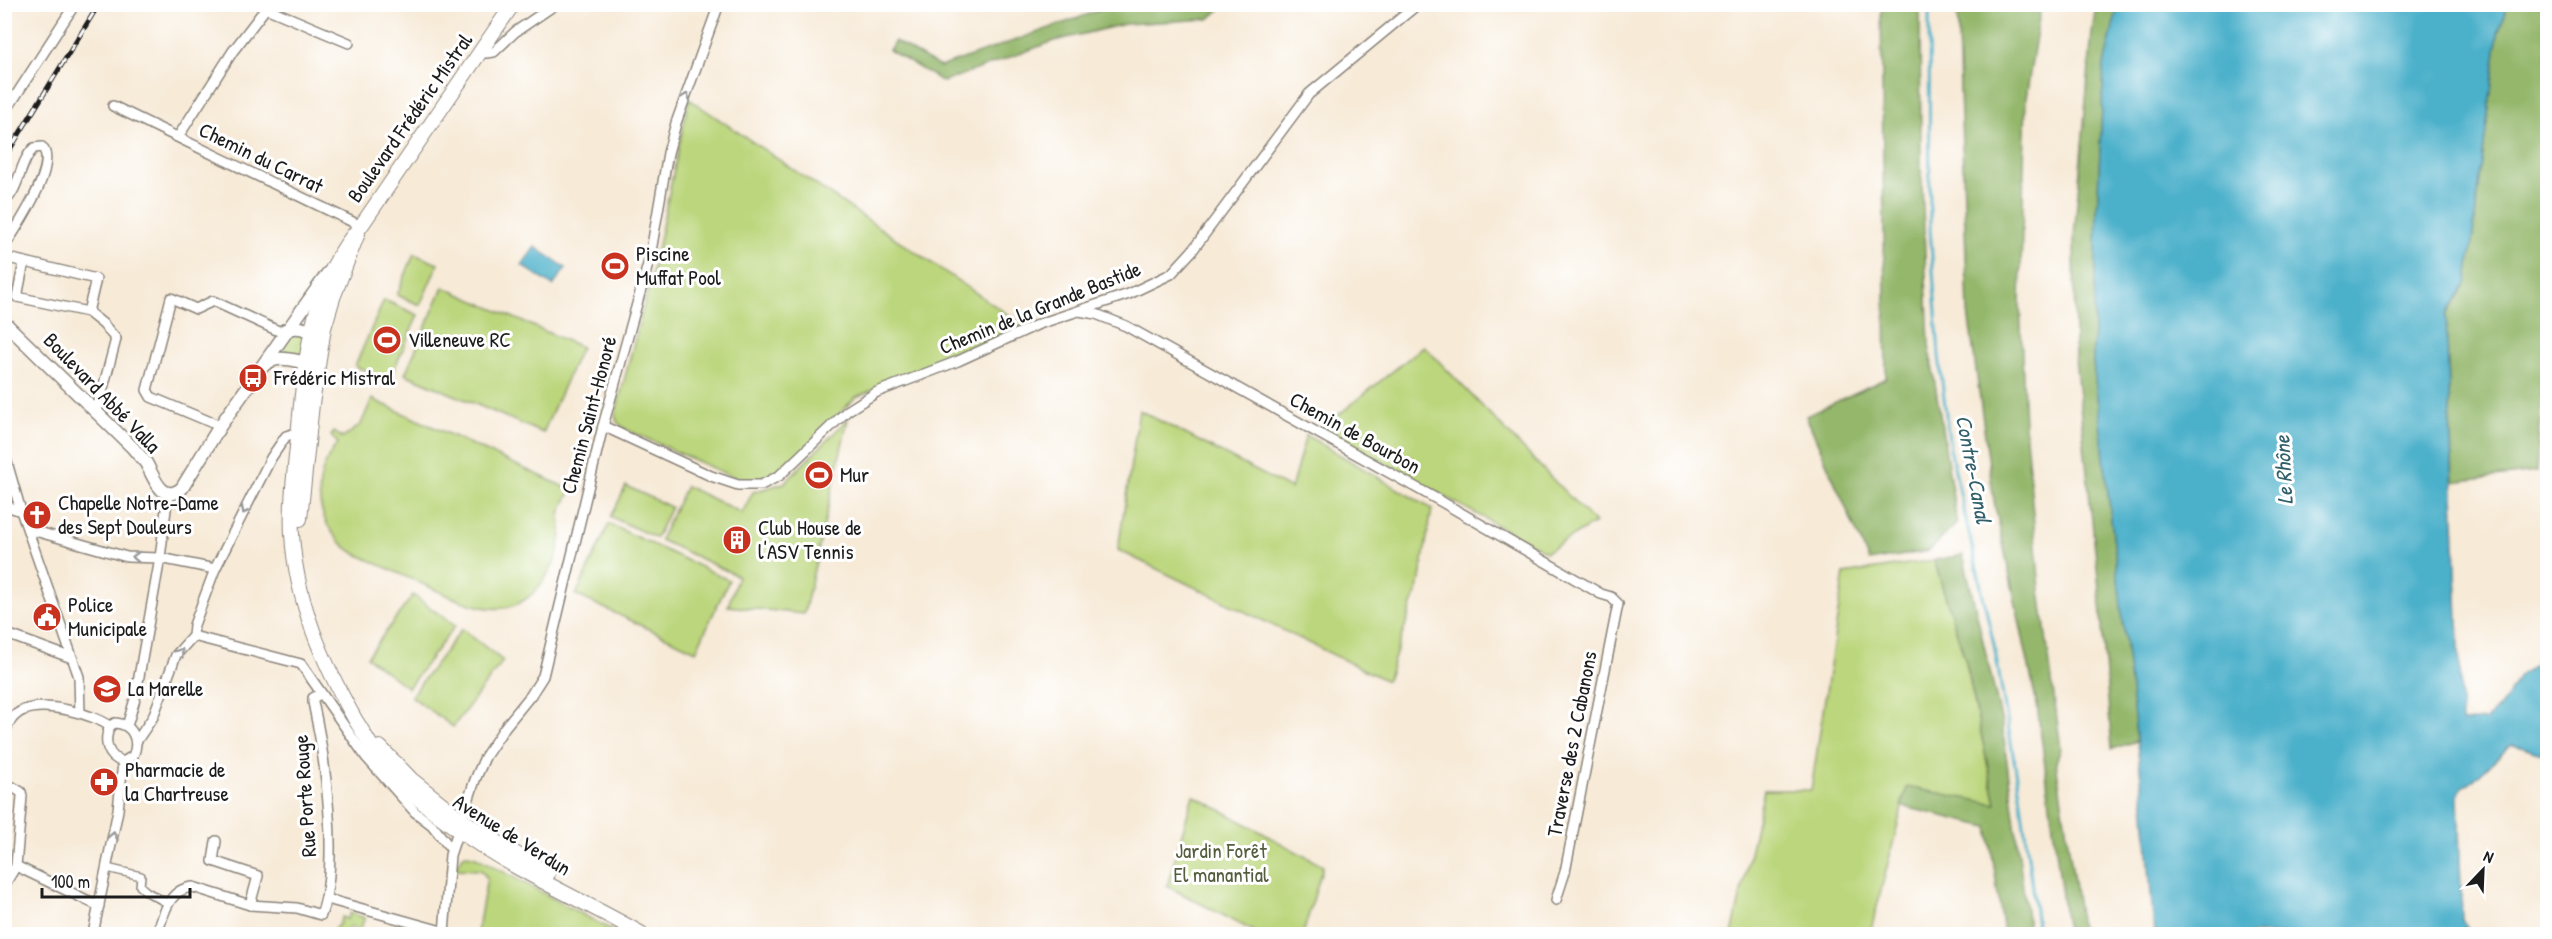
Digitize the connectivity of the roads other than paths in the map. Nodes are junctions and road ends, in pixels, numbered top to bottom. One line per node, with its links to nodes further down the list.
1 (75, 4): 10 (street)
2 (513, 4): 8 (main road, Boulevard Frédéric Mistral)
3 (556, 4): 8 (street)
4 (719, 4): 27 (street, Chemin Saint-Honoré, one-way to 4)
5 (1418, 4): 18 (street, Chemin de la Grande Bastide)
6 (267, 6): 7 (street); 11 (street, Chemin du Carrat)
7 (349, 43)
8 (482, 51): 13 (main road, Boulevard Frédéric Mistral)
9 (113, 106): 11 (street, Chemin du Carrat)
10 (4, 114)
11 (178, 137): 13 (street, Chemin du Carrat)
12 (4, 202): 14 (street)
13 (361, 226): 17 (main road, Boulevard Frédéric Mistral); 23 (main road, Boulevard Frédéric Mistral)
14 (4, 247)
15 (4, 257): 16 (street)
16 (24, 262): 19 (street); 19 (street)
17 (332, 267): 21 (street, Boulevard Frédéric Mistral); 22 (main road, Boulevard Frédéric Mistral)
18 (1078, 311): 27 (street, Chemin de la Grande Bastide); 37 (street, Chemin de Bourbon)
19 (88, 312): 25 (street)
20 (4, 322): 25 (street, Boulevard Abbé Valla)
21 (284, 332): 22 (street); 24 (street, Boulevard Frédéric Mistral); 26 (street)
22 (312, 334): 23 (main road, Boulevard Frédéric Mistral)
23 (314, 358): 24 (street); 28 (main road, Avenue de Verdun); 36 (main road, Avenue de Verdun)
24 (260, 368): 26 (street, Boulevard Frédéric Mistral)
25 (97, 411): 30 (street, Boulevard Abbé Valla)
26 (220, 426): 30 (street, Boulevard Frédéric Mistral)
27 (603, 426): 49 (street, Chemin Saint-Honoré)
28 (299, 432): 35 (street, one-way to 35); 36 (main road, Avenue de Verdun)
29 (4, 452): 32 (street)
30 (168, 493): 34 (street)
31 (4, 505): 32 (street)
32 (21, 511): 33 (street)
33 (28, 529): 34 (street, one-way to 33); 40 (street)
34 (160, 558): 35 (street); 44 (street)
35 (215, 569): 39 (street)
36 (301, 585): 49 (main road, Avenue de Verdun)
37 (1611, 597): 56 (street, Traverse des 2 Cabanons)
38 (4, 633): 40 (street)
39 (193, 636): 41 (street); 46 (street, one-way to 39)
40 (72, 658): 42 (street)
41 (320, 694): 51 (street); 55 (street, Rue Porte Rouge)
42 (80, 713): 43 (street); 45 (street)
43 (110, 726): 44 (street); 47 (street)
44 (127, 726): 46 (street)
45 (4, 734)
46 (136, 742): 47 (street)
47 (123, 762): 53 (street, one-way to 47)
48 (4, 782): 52 (street)
49 (460, 825): 51 (street, Chemin Saint-Honoré); 63 (main road, Avenue de Verdun)
50 (216, 841): 58 (street)
51 (451, 849): 60 (street, Chemin Saint-Honoré)
52 (16, 866): 54 (street); 59 (street)
53 (107, 868): 57 (street); 59 (street)
54 (4, 886)
55 (327, 899): 58 (street); 60 (street)
56 (1556, 900)
57 (167, 903): 58 (street); 62 (street)
58 (250, 905)
59 (99, 906): 61 (street)
60 (441, 932)
61 (93, 934)
62 (157, 934)
63 (642, 934)

